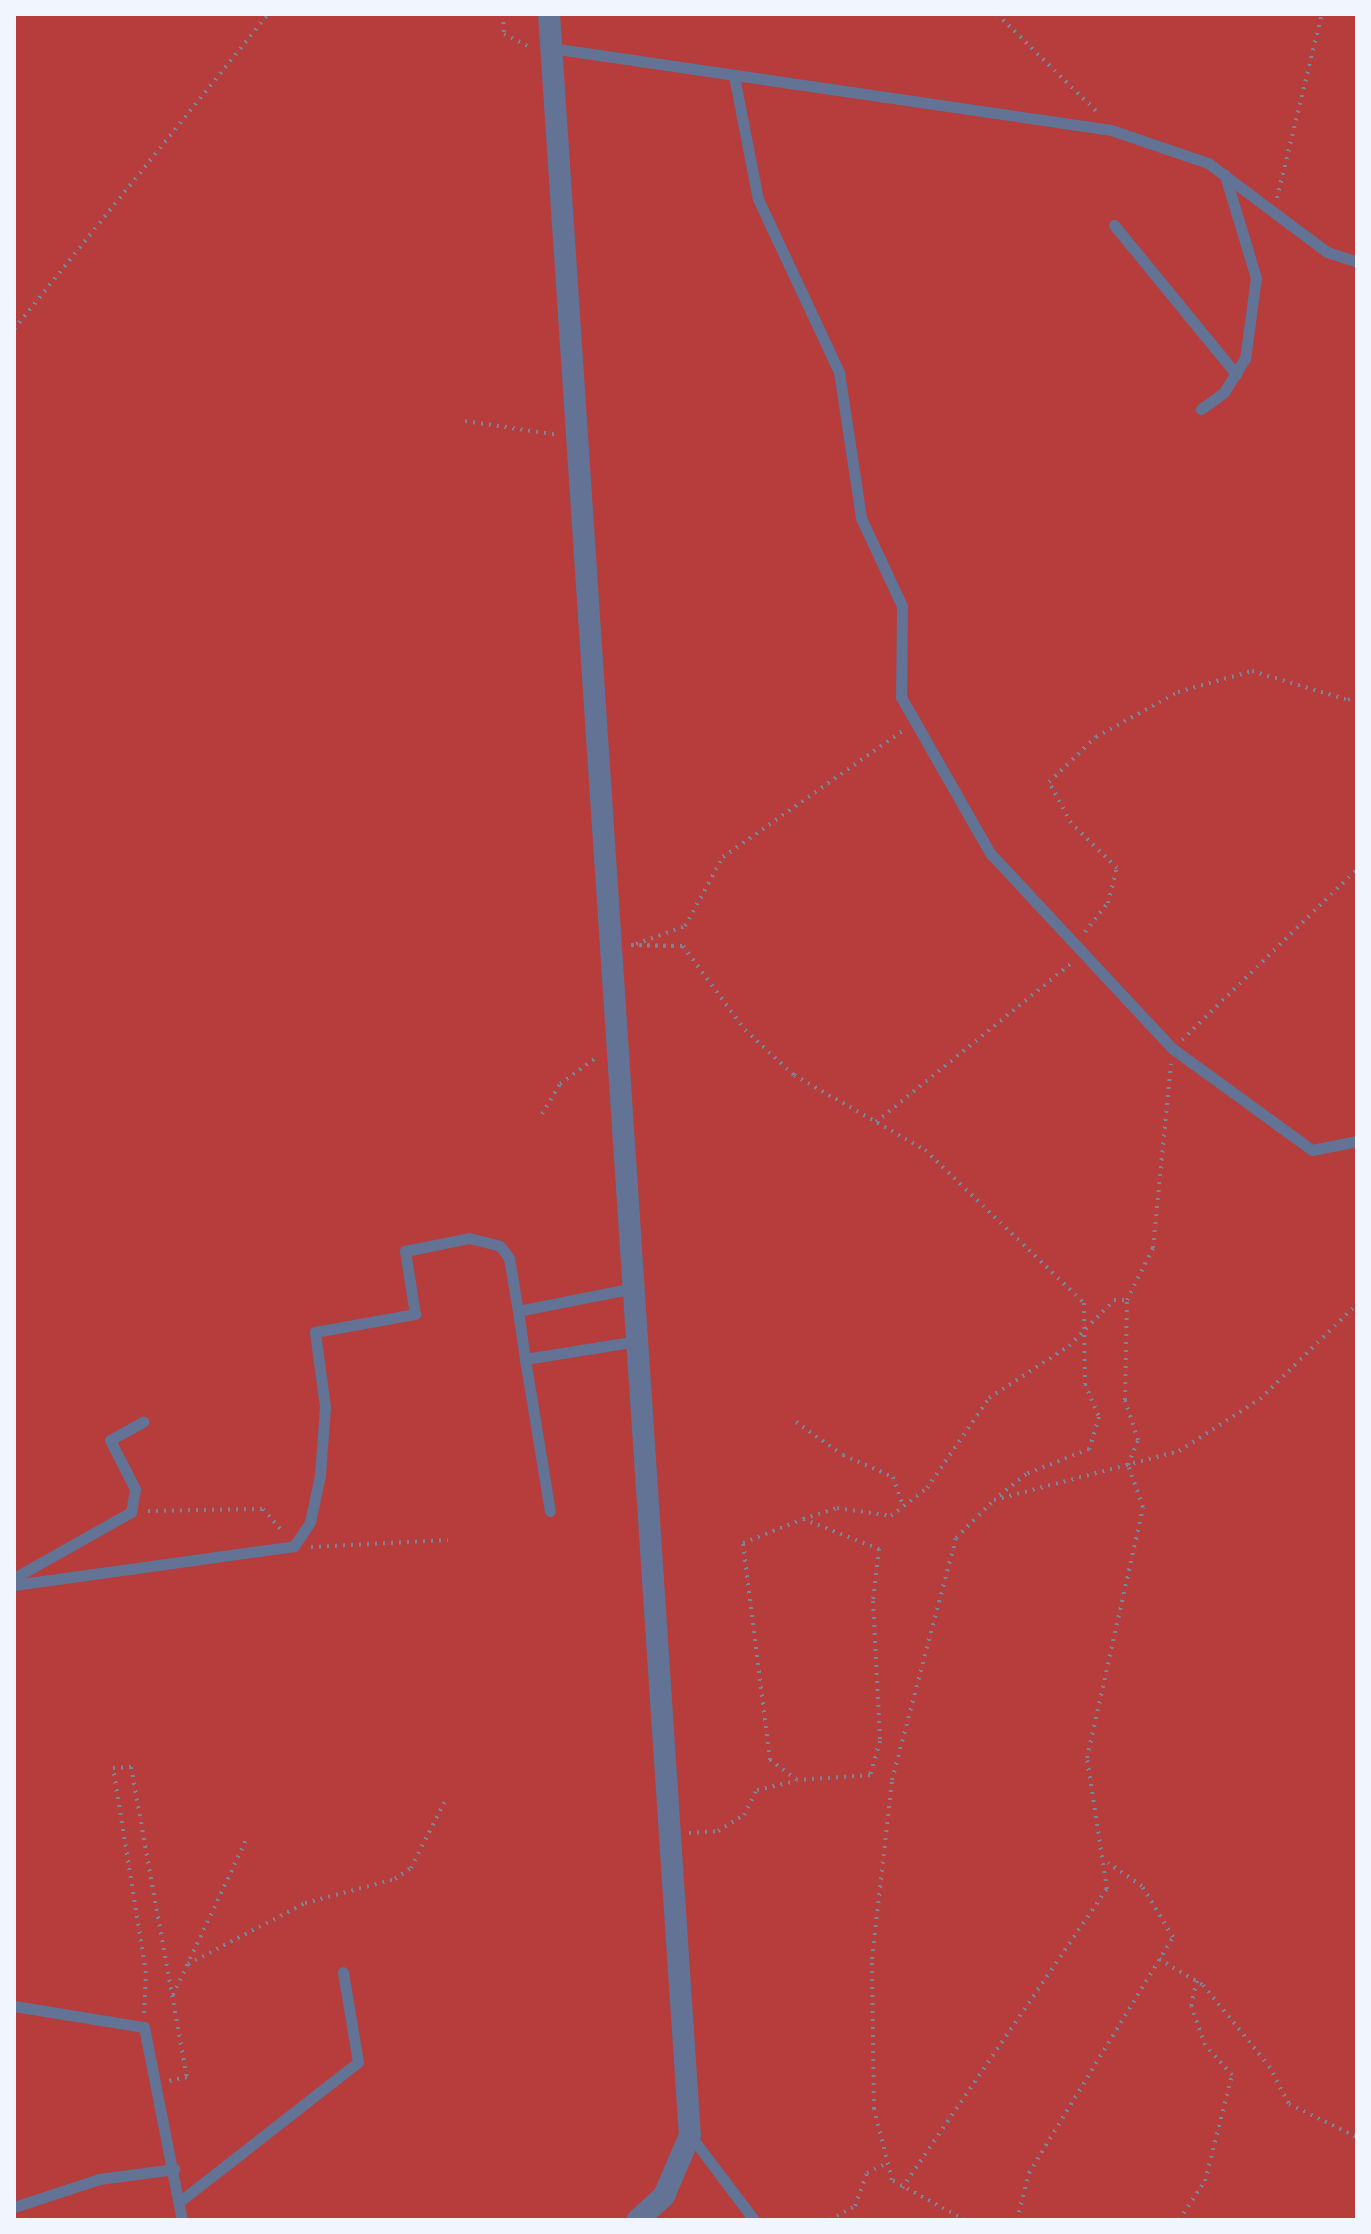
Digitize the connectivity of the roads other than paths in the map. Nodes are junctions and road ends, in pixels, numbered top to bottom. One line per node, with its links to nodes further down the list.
1 (549, 14): 2 (street)
2 (552, 52): 3 (lane); 10 (street)
3 (734, 76): 4 (lane); 9 (lane)
4 (1225, 174): 6 (lane); 7 (lane)
5 (1114, 225): 7 (lane)
6 (1357, 262)
7 (1236, 374): 8 (lane)
8 (1201, 409)
9 (1357, 1141)
10 (634, 1288): 11 (lane); 12 (street)
11 (518, 1311): 13 (lane); 17 (lane)
12 (638, 1341): 13 (lane); 20 (street)
13 (525, 1359): 15 (lane)
14 (143, 1422): 16 (lane)
15 (550, 1511)
16 (14, 1578)
17 (14, 1585)
18 (343, 1972): 22 (lane)
19 (14, 2006): 21 (lane)
20 (690, 2135): 25 (street); 26 (lane)
21 (174, 2169): 22 (lane); 23 (lane)
22 (179, 2202): 24 (lane)
23 (14, 2207)
24 (182, 2220)
25 (637, 2220)
26 (754, 2220)

